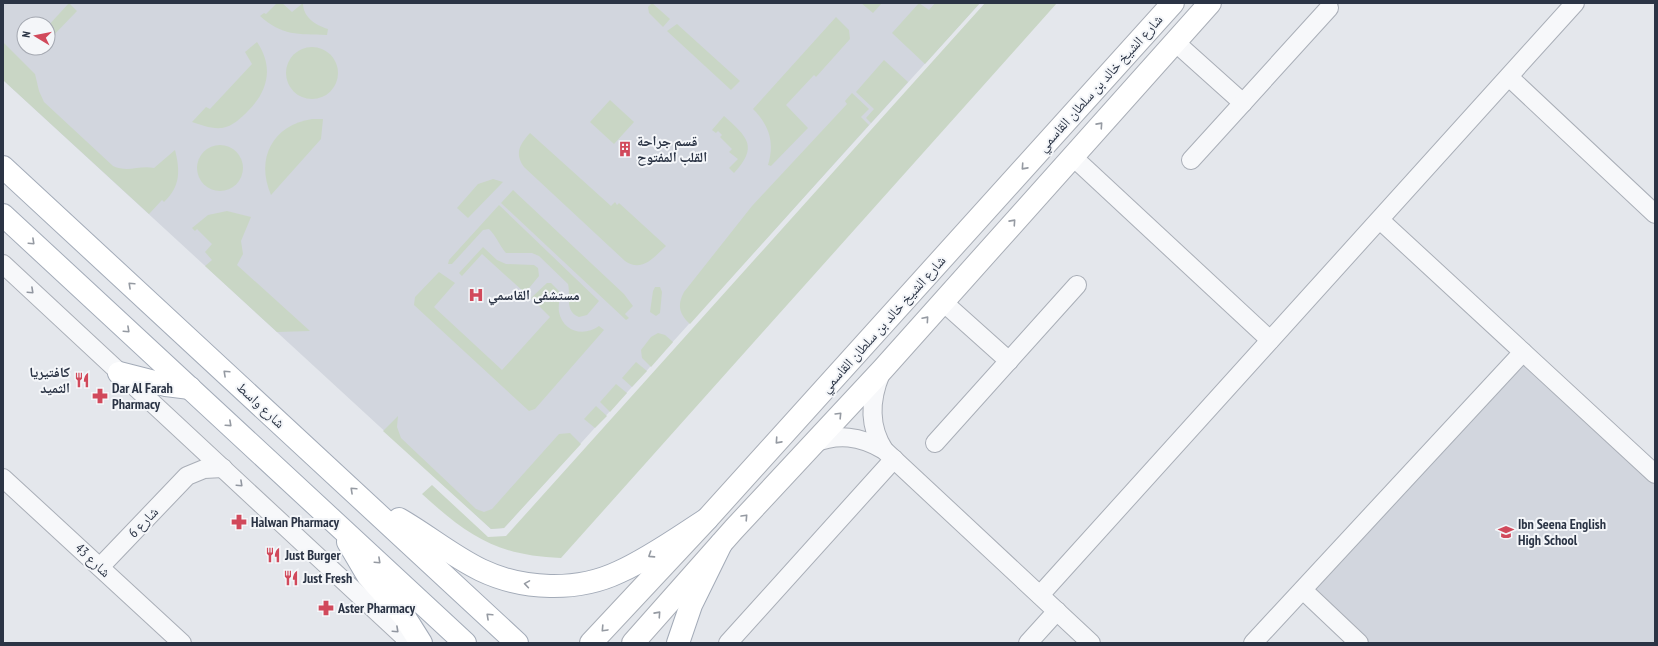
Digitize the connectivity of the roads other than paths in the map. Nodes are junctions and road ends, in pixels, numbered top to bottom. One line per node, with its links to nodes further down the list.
1 (1173, 3): 32 (main road, شارع الشيخ خالد بن سلطان القاسمي, one-way to 32)
2 (1210, 3): 5 (main road, شارع الشيخ خالد بن سلطان القاسمي)
3 (1575, 3): 6 (street)
4 (1329, 8): 7 (street)
5 (1175, 42): 7 (street); 8 (main road, شارع الشيخ خالد بن سلطان القاسمي, one-way to 5)
6 (1509, 77): 11 (street); 13 (street)
7 (1243, 103): 9 (street)
8 (1072, 156): 16 (main road, شارع الشيخ خالد بن سلطان القاسمي, one-way to 8); 17 (street)
9 (1191, 160)
10 (3, 167): 31 (main road, شارع واسط, one-way to 10)
11 (1652, 205)
12 (3, 215): 22 (main road, one-way to 22)
13 (1380, 220): 17 (street); 18 (street)
14 (3, 264): 21 (street, one-way to 21)
15 (1077, 285): 19 (street)
16 (942, 301): 19 (street); 20 (main road, شارع الشيخ خالد بن سلطان القاسمي, one-way to 16)
17 (1270, 340): 37 (street)
18 (1523, 352): 28 (street); 36 (street)
19 (1009, 361): 24 (street)
20 (882, 368): 25 (main road, شارع الشيخ خالد بن سلطان القاسمي, one-way to 20); 26 (street)
21 (119, 373): 22 (main road); 23 (street)
22 (190, 388): 33 (main road, one-way to 33)
23 (192, 439): 27 (street); 29 (street, شارع 6)
24 (934, 443)
25 (812, 444): 26 (street); 34 (main road, شارع الشيخ خالد بن سلطان القاسمي, one-way to 25)
26 (889, 455): 37 (street); 47 (street)
27 (223, 468): 29 (street, شارع 6); 40 (street, one-way to 40)
28 (1655, 474)
29 (187, 476): 35 (street, شارع 6)
30 (3, 478): 35 (street, شارع 43)
31 (375, 510): 32 (main road, one-way to 31); 43 (main road, شارع واسط, one-way to 31)
32 (707, 519): 44 (main road, شارع الشيخ خالد بن سلطان القاسمي, one-way to 44)
33 (339, 525): 41 (main road); 42 (main road, one-way to 42)
34 (721, 544): 45 (main road, شارع الشيخ خالد بن سلطان القاسمي, one-way to 34); 46 (main road)
35 (100, 567): 39 (street, شارع 43)
36 (1303, 590): 50 (street); 51 (street)
37 (1040, 595): 38 (street)
38 (1057, 611): 48 (street); 49 (street)
39 (182, 643)
40 (408, 643)
41 (421, 643)
42 (465, 643)
43 (517, 643)
44 (591, 643)
45 (632, 643)
46 (678, 643)
47 (728, 643)
48 (1028, 643)
49 (1091, 643)
50 (1253, 643)
51 (1359, 643)

